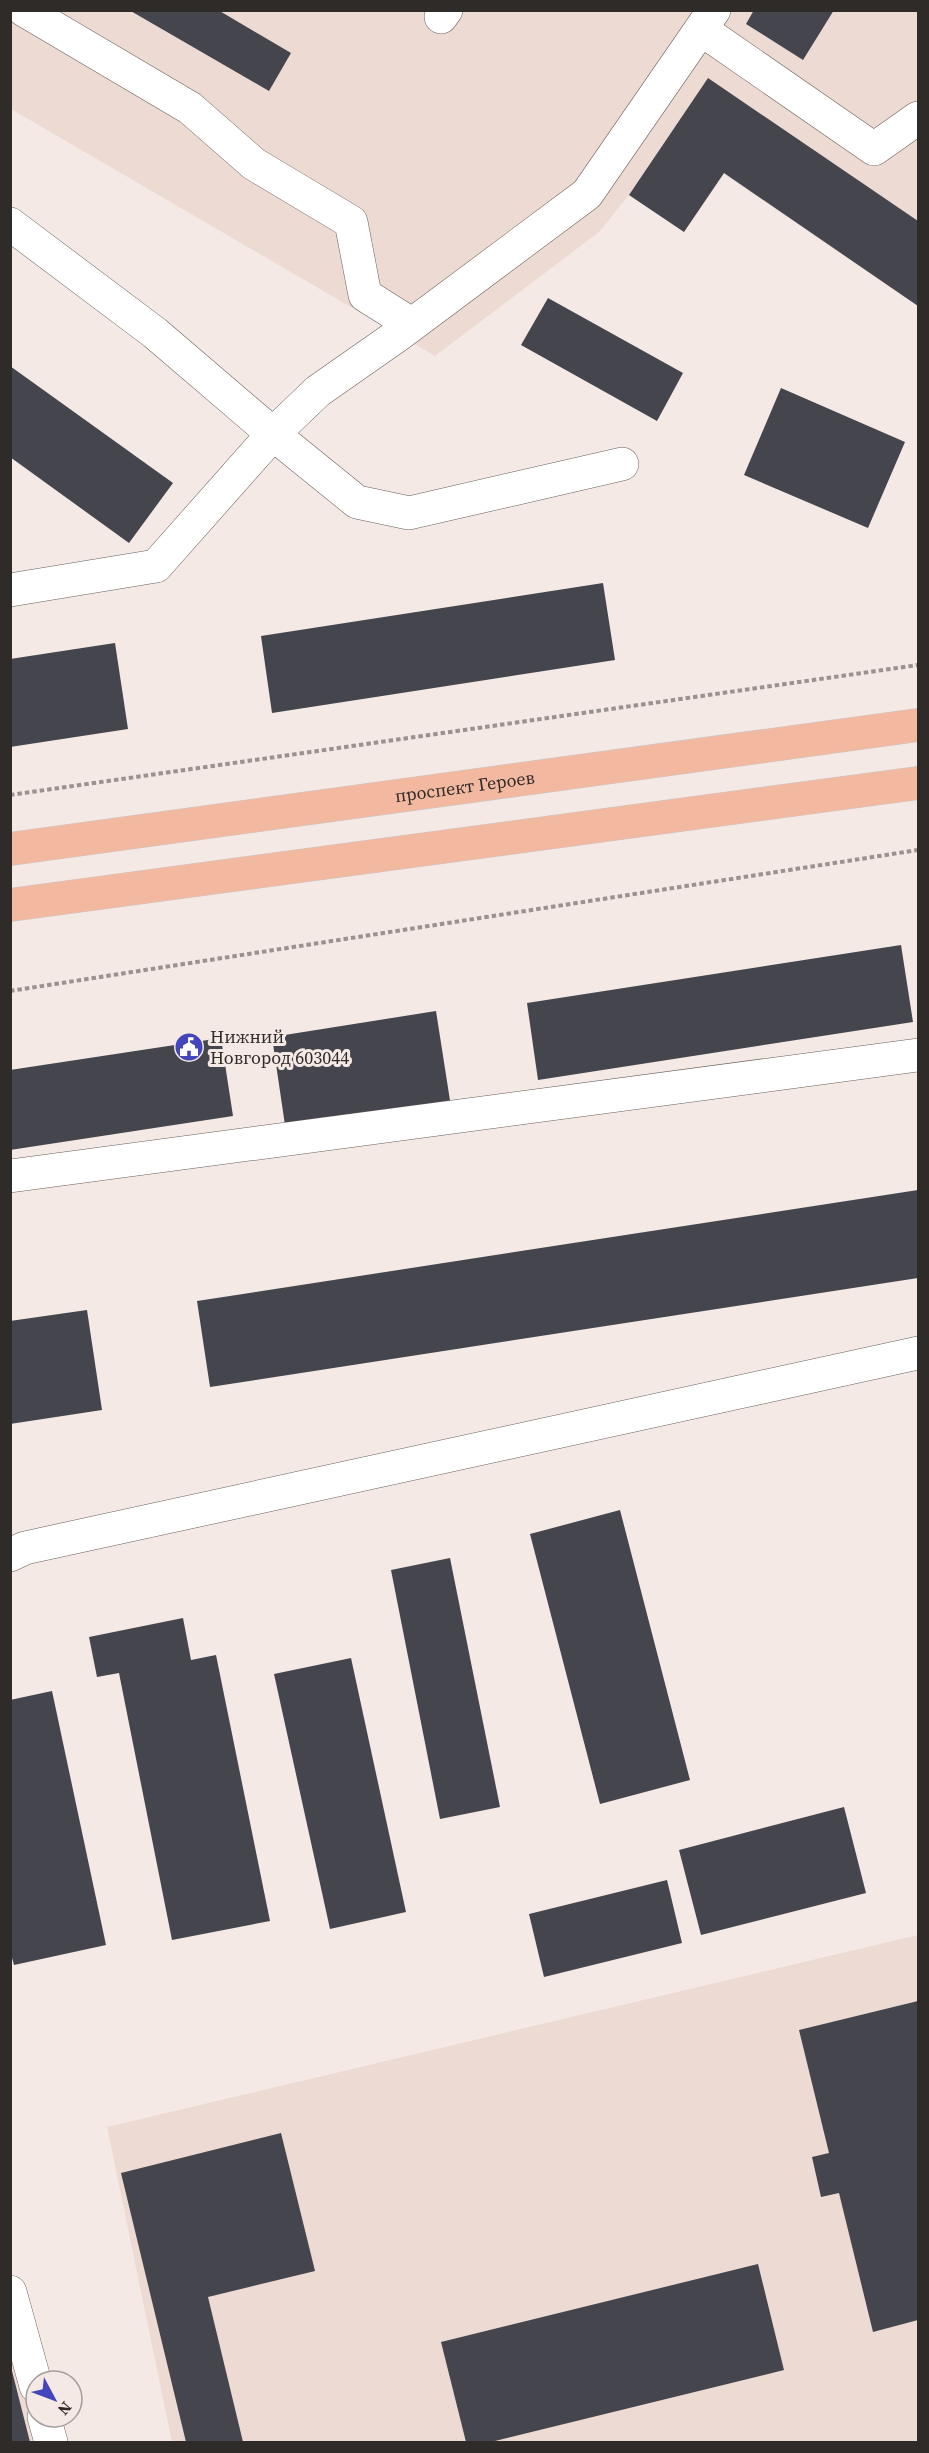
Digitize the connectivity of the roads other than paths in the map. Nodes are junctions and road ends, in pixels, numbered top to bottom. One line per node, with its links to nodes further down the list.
1 (24, 10): 5 (lane)
2 (708, 20): 3 (lane); 5 (lane)
3 (918, 118)
4 (10, 224): 6 (lane)
5 (411, 324): 6 (lane)
6 (273, 434): 7 (lane); 8 (lane)
7 (621, 465)
8 (10, 590)
9 (918, 725): 11 (main road, проспект Героев)
10 (918, 783): 12 (main road)
11 (10, 849)
12 (10, 905)
13 (918, 1055): 14 (lane)
14 (10, 1176)
15 (918, 1353): 16 (lane)
16 (10, 1555)
17 (10, 2292): 18 (lane)
18 (31, 2369)

